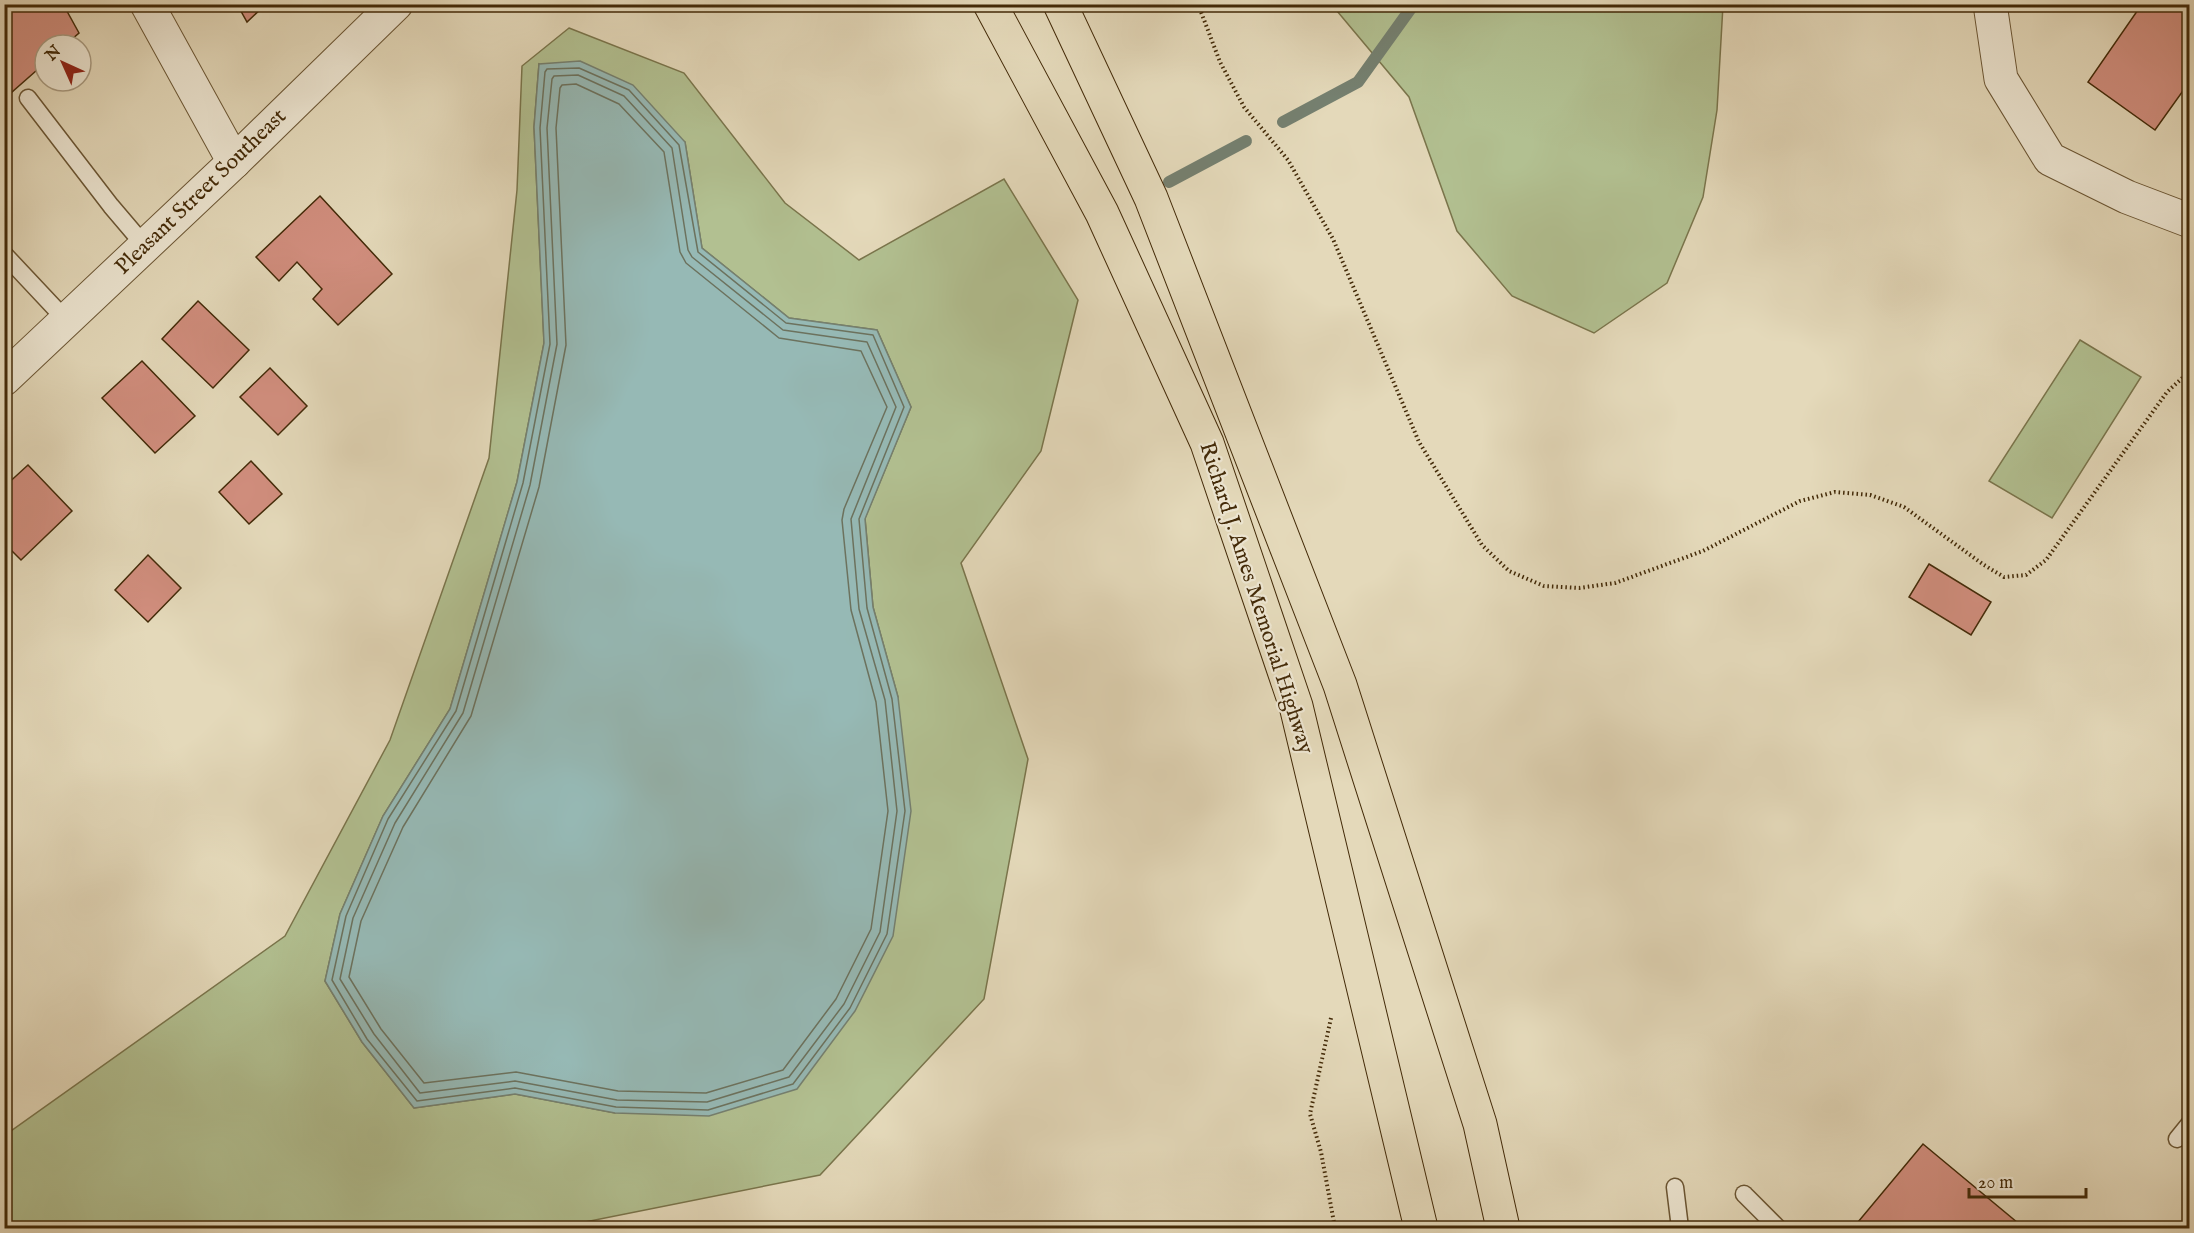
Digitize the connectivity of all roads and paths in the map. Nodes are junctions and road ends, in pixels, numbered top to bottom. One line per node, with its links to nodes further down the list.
1 (147, 4): 8 (street)
2 (396, 4): 8 (street, Pleasant Street Southeast)
3 (990, 4): 21 (main road, Richard J. Ames Memorial Highway)
4 (1060, 4): 22 (main road, Richard J. Ames Memorial Highway)
5 (1198, 4): 13 (path)
6 (1990, 4): 9 (street)
7 (28, 98): 10 (lane)
8 (234, 162): 10 (street, Pleasant Street Southeast)
9 (2190, 221)
10 (145, 246): 12 (street, Pleasant Street Southeast)
11 (4, 254): 12 (lane)
12 (66, 320): 14 (street, Pleasant Street Southeast)
13 (2190, 370)
14 (4, 379)
15 (1332, 1017): 20 (path)
16 (2190, 1123): 17 (lane)
17 (2177, 1139)
18 (1675, 1187): 23 (lane)
19 (1744, 1194): 24 (lane)
20 (1335, 1228)
21 (1421, 1228)
22 (1503, 1228)
23 (1680, 1228)
24 (1778, 1228)

